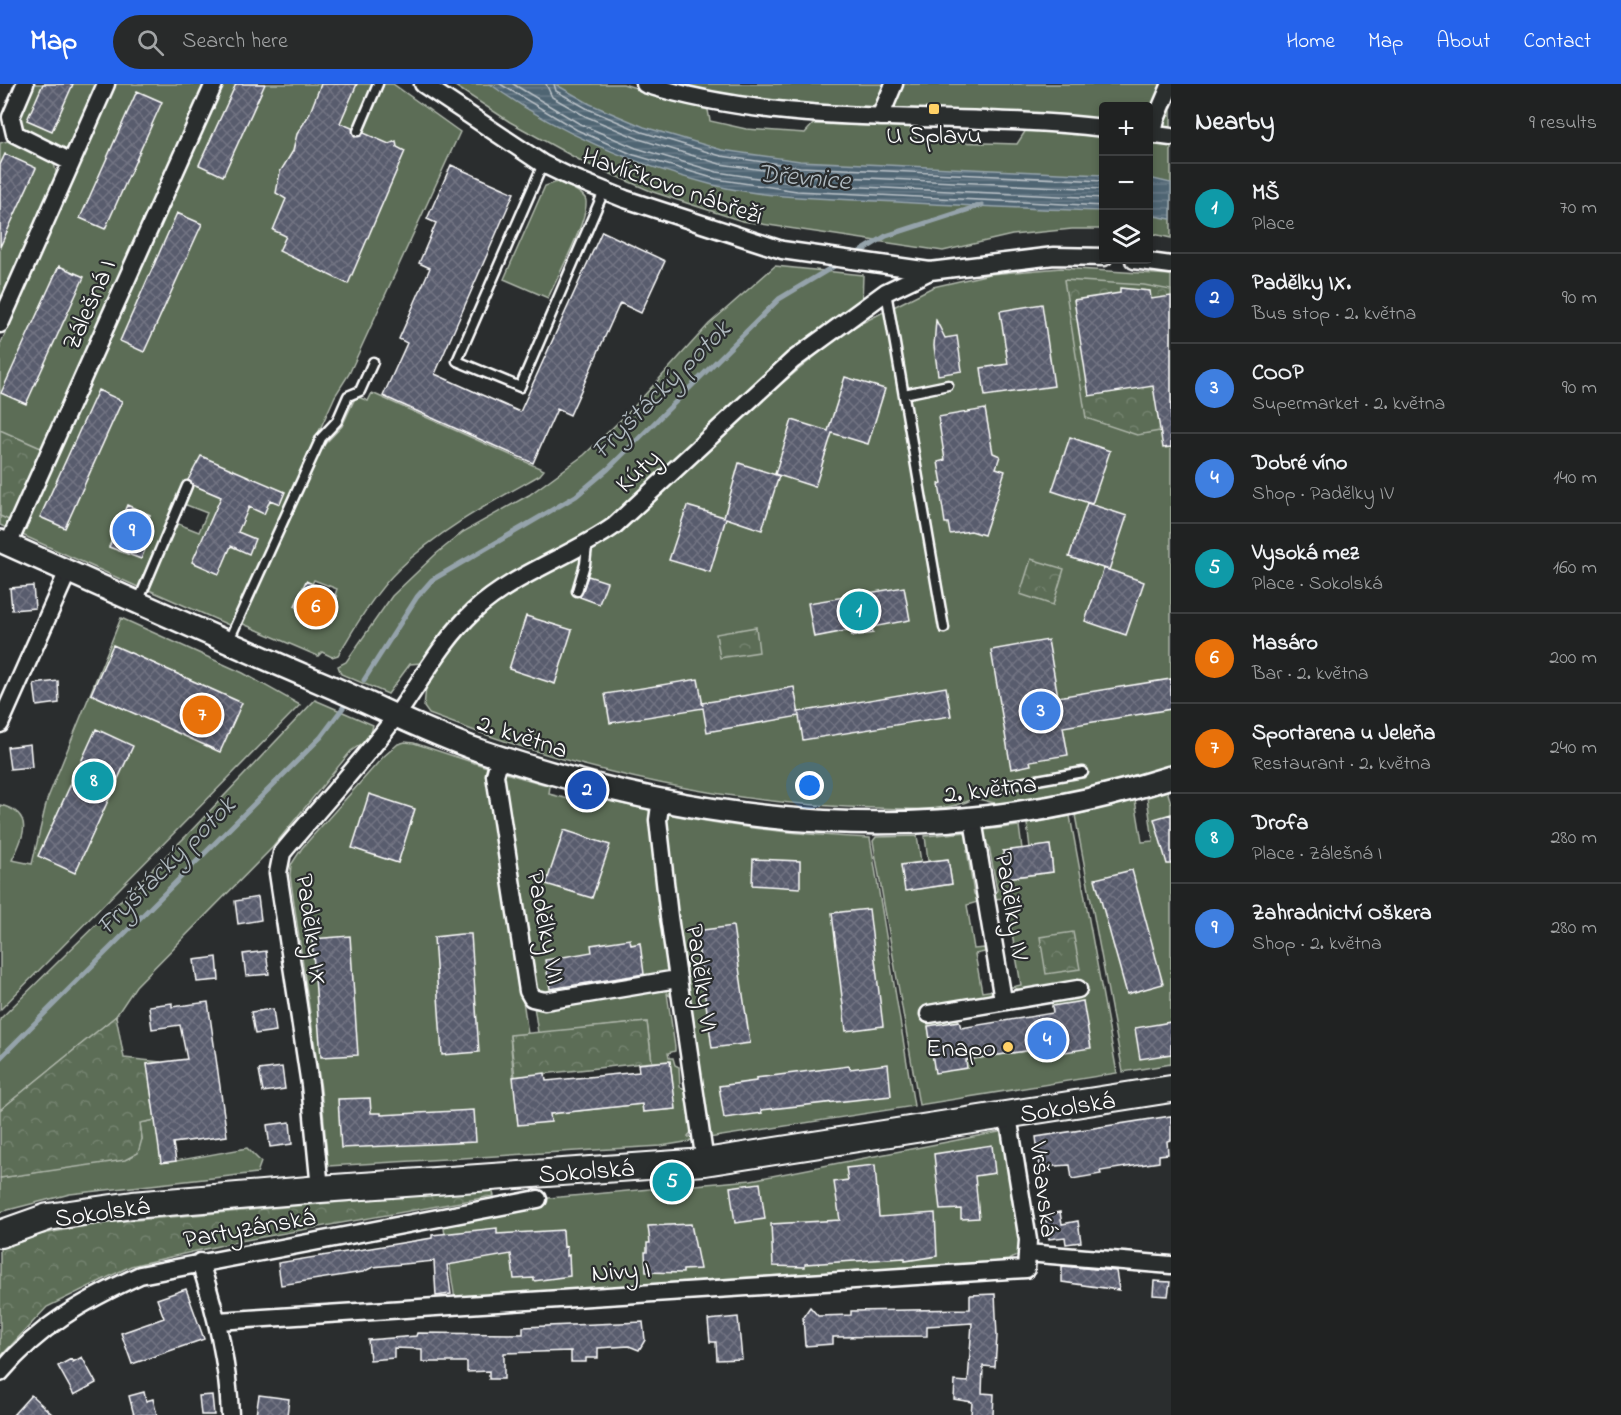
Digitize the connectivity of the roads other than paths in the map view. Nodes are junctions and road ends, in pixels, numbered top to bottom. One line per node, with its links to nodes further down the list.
1 (25, 84): 15 (street)
2 (106, 84): 15 (street)
3 (214, 84): 28 (street, Zálešná I)
4 (378, 84): 12 (lane)
5 (423, 84): 16 (street, Havlíčkovo nábřeží)
6 (645, 84): 9 (street)
7 (894, 84): 9 (street)
8 (1171, 84): 11 (street)
9 (880, 117): 10 (street)
10 (1099, 128)
11 (1153, 128)
12 (358, 131)
13 (1153, 134): 14 (street)
14 (1171, 138)
15 (71, 162): 23 (street)
16 (543, 164): 17 (street, Havlíčkovo nábřeží); 17 (lane)
17 (604, 191): 21 (street, Havlíčkovo nábřeží)
18 (1099, 257): 21 (street)
19 (1153, 263): 20 (street)
20 (1171, 265)
21 (930, 271): 22 (street, Kúty)
22 (886, 292): 26 (lane); 29 (street, Kúty)
23 (0, 323)
24 (373, 362): 34 (lane)
25 (948, 385): 26 (lane)
26 (904, 394): 33 (lane)
27 (187, 486): 32 (lane)
28 (4, 543): 30 (street, 2. května)
29 (587, 546): 31 (lane); 35 (street, Kúty)
30 (68, 571): 32 (street, 2. května); 36 (street)
31 (577, 591)
32 (138, 603): 34 (street, 2. května)
33 (944, 628)
34 (228, 642): 35 (street, 2. května)
35 (386, 713): 37 (street, 2. května); 50 (street, Padělky IX)
36 (0, 724)
37 (500, 757): 41 (street, 2. května); 43 (street, Padělky VII)
38 (1083, 772): 40 (lane)
39 (1171, 777): 42 (street, 2. května)
40 (1008, 785)
41 (661, 800): 42 (street, 2. května); 43 (street, Padělky VI)
42 (973, 820): 45 (street, Padělky IV)
43 (677, 979): 49 (street, Padělky VI)
44 (1078, 989): 45 (street, Padělky IV)
45 (1003, 1000): 46 (street, Padělky IV)
46 (929, 1014)
47 (1171, 1089): 48 (main road, Sokolská)
48 (1008, 1116): 49 (main road, Sokolská); 53 (street, Vršavská)
49 (705, 1162): 50 (main road, Sokolská)
50 (320, 1188): 52 (main road, Sokolská)
51 (538, 1199): 54 (street, Partyzánská)
52 (0, 1234)
53 (1027, 1261): 55 (street, Nivy I); 56 (street, Nivy I)
54 (200, 1262): 56 (street); 57 (street, Partyzánská)
55 (1171, 1265)
56 (218, 1321): 58 (street)
57 (0, 1373)
58 (230, 1415)

